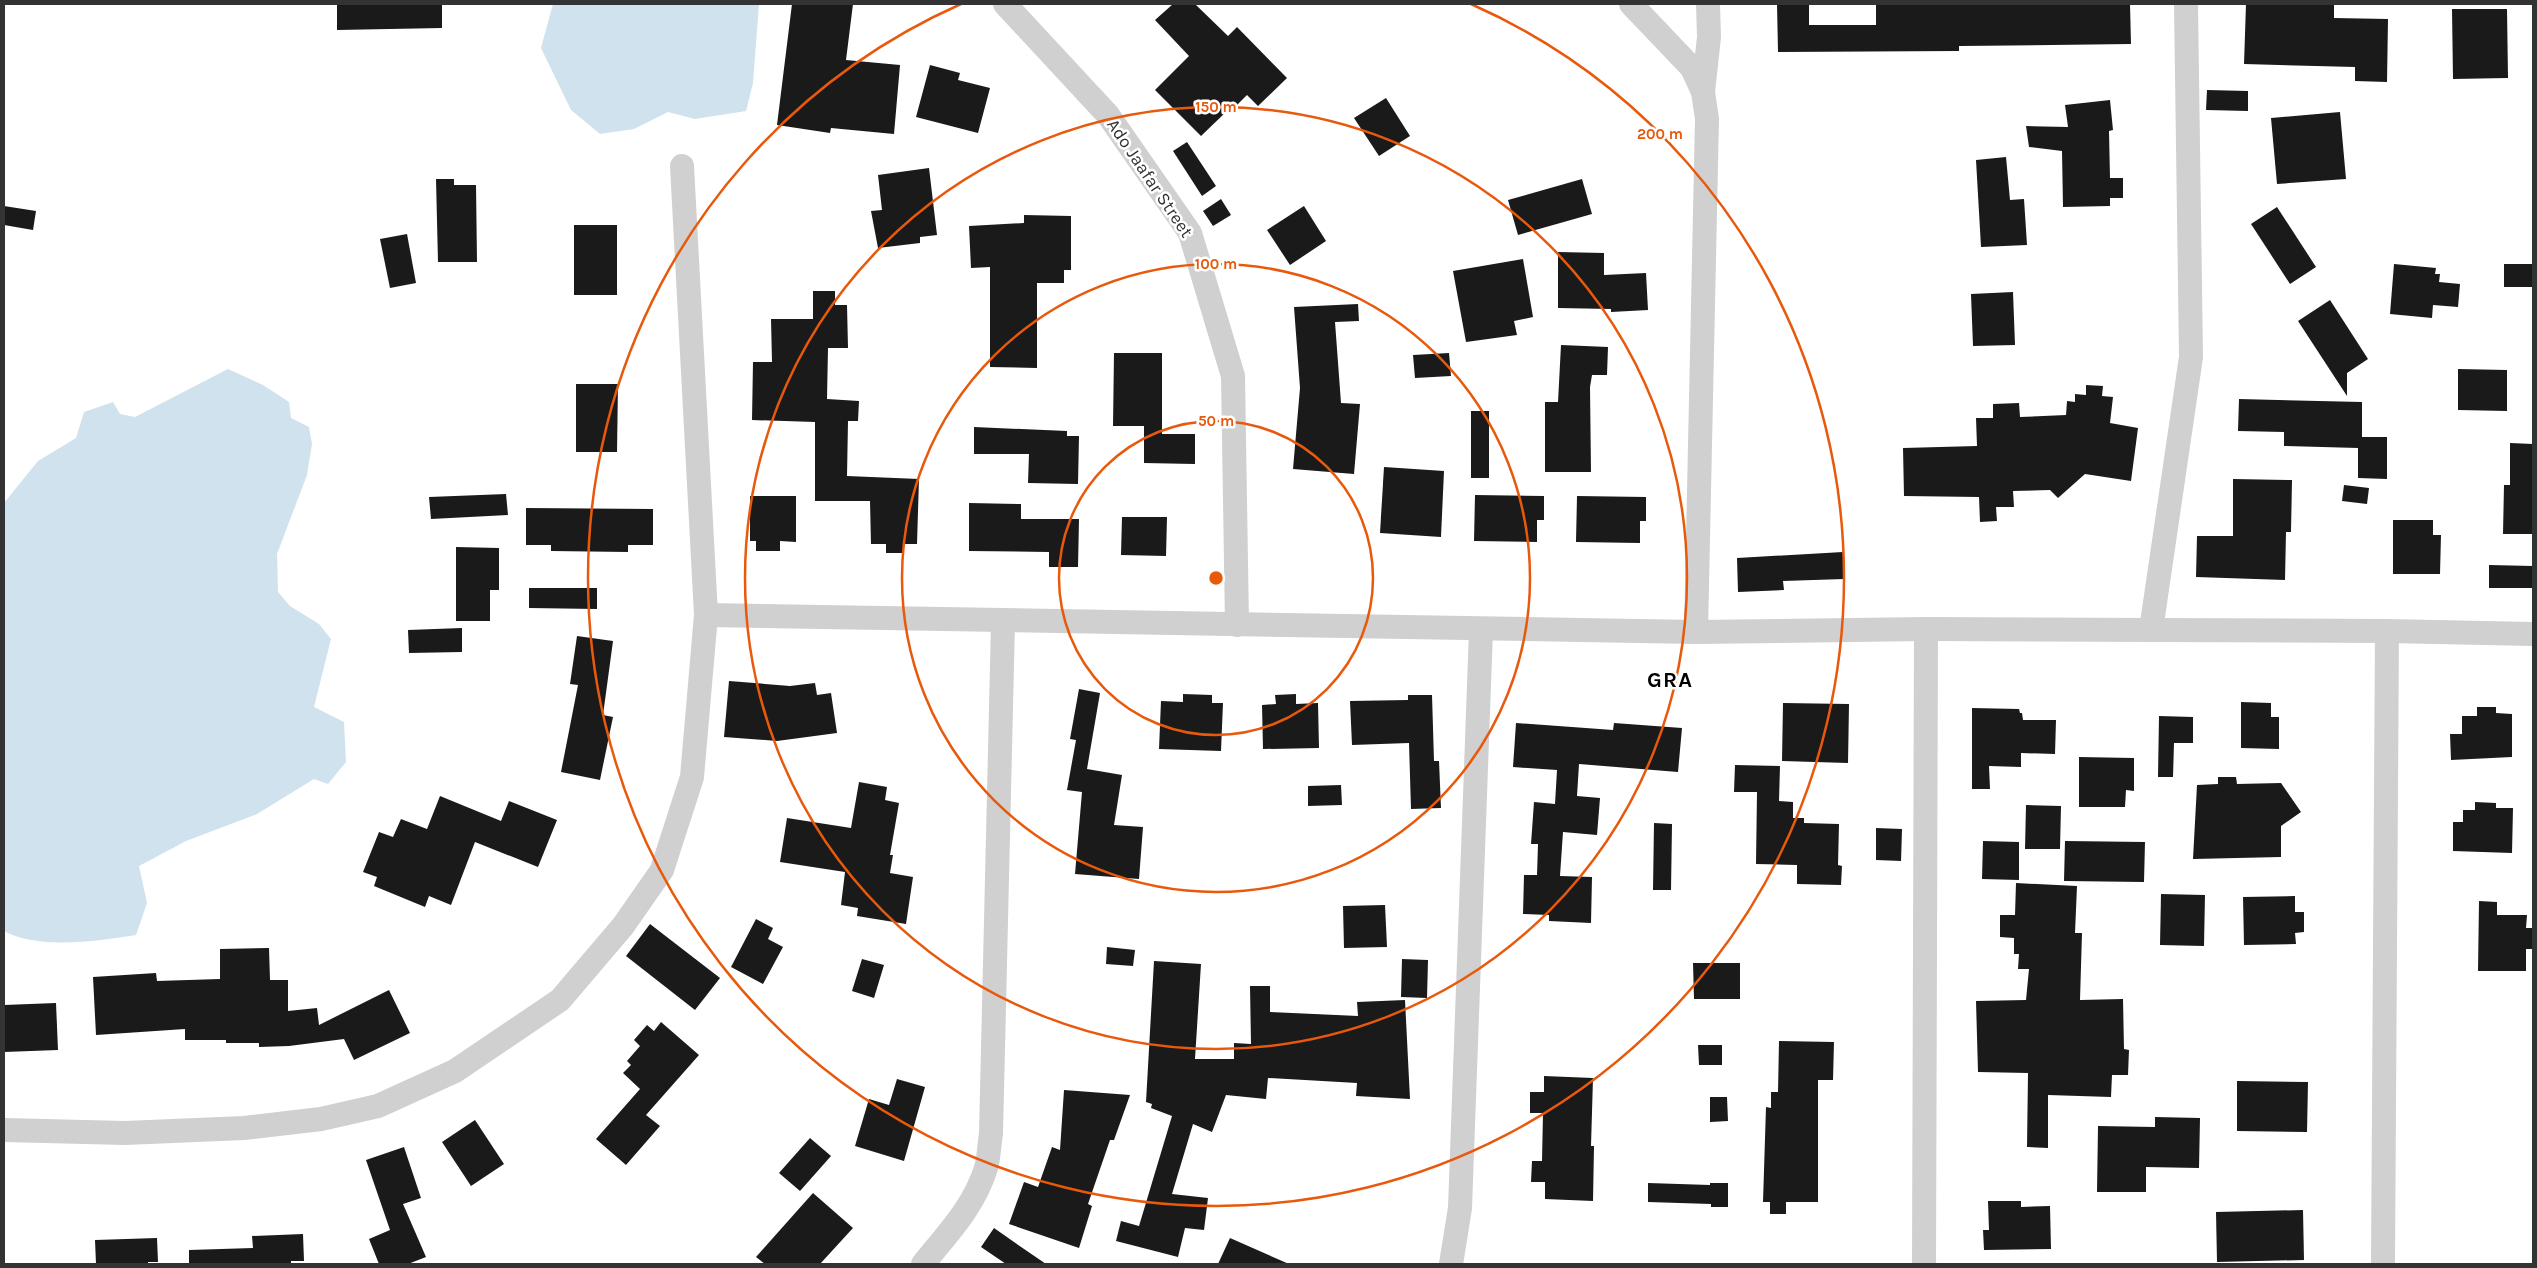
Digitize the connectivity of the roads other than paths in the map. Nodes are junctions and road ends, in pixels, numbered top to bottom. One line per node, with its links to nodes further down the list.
1 (1005, 4): 9 (street, Ado Jaafar Street)
2 (1631, 4): 5 (street)
3 (1708, 4): 5 (street)
4 (2186, 4): 12 (street)
5 (1703, 92): 14 (street)
6 (682, 166): 7 (street)
7 (706, 615): 8 (street); 16 (street)
8 (1003, 622): 9 (street); 17 (street)
9 (1237, 626): 11 (street)
10 (1926, 629): 12 (street); 14 (street); 19 (street)
11 (1480, 630): 14 (street); 18 (street)
12 (2151, 630): 13 (street)
13 (2387, 631): 15 (street); 20 (street)
14 (1696, 632)
15 (2533, 634)
16 (4, 1130)
17 (922, 1264)
18 (1451, 1264)
19 (1924, 1264)
20 (2383, 1264)

